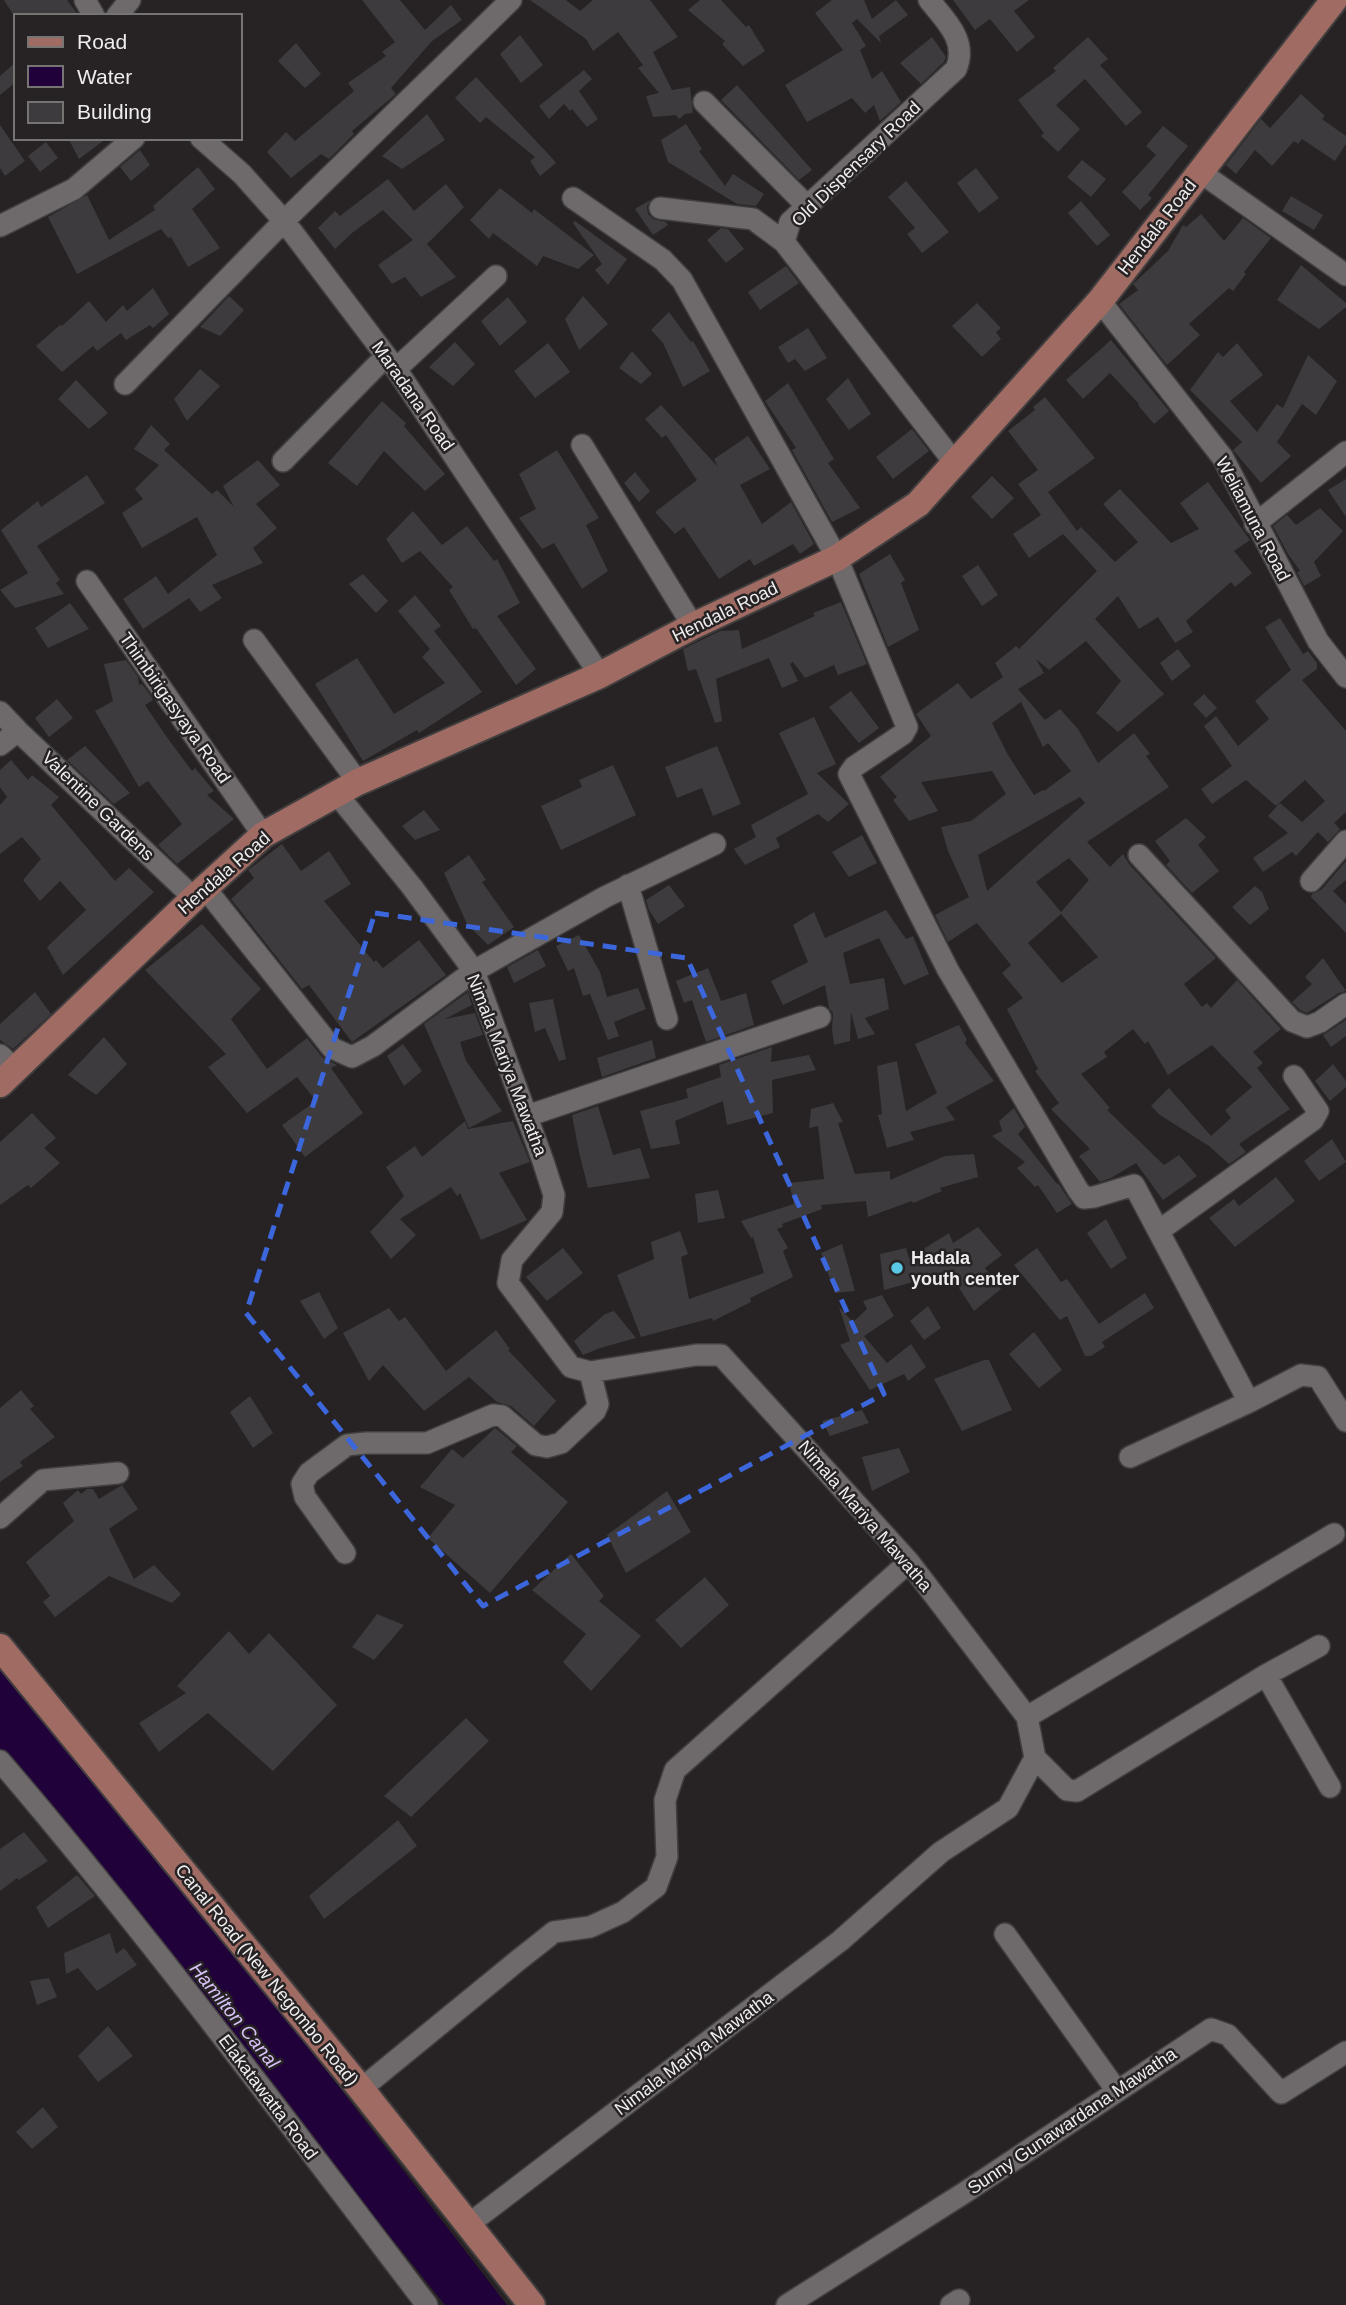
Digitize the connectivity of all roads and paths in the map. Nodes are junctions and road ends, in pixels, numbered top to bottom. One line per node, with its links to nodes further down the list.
1 (130, 0): 5 (street)
2 (511, 0): 13 (street)
3 (929, 0): 11 (street, Old Dispensary Road)
4 (1334, 0): 9 (main road, Hendala Road)
5 (119, 14)
6 (704, 102): 11 (street)
7 (132, 140): 14 (street)
8 (203, 140): 13 (street, Maradana Road)
9 (1200, 172): 16 (street); 18 (main road, Hendala Road)
10 (573, 198): 26 (street)
11 (807, 206): 15 (street, Old Dispensary Road)
12 (660, 208): 15 (street)
13 (284, 221): 19 (street, Maradana Road); 20 (street)
14 (0, 226)
15 (784, 243): 24 (street, Old Dispensary Road)
16 (1346, 275)
17 (496, 276): 19 (street)
18 (1100, 301): 24 (main road, Hendala Road); 25 (street, Weliamuna Road)
19 (391, 363): 23 (street); 30 (street, Maradana Road)
20 (125, 384)
21 (582, 445): 28 (street)
22 (1346, 452): 25 (street)
23 (283, 461)
24 (954, 462): 26 (main road, Hendala Road)
25 (1255, 524): 31 (street, Weliamuna Road)
26 (837, 558): 28 (main road, Hendala Road); 50 (street)
27 (87, 581): 36 (street, Thimbirigasyaya Road)
28 (693, 626): 30 (main road, Hendala Road)
29 (254, 640): 35 (street, Nimala Mariya Mawatha)
30 (600, 674): 35 (main road, Hendala Road)
31 (1346, 677)
32 (0, 712): 33 (street, Valentine Gardens)
33 (18, 731): 34 (street); 42 (street, Valentine Gardens)
34 (0, 745)
35 (347, 788): 36 (main road, Hendala Road); 43 (street, Nimala Mariya Mawatha)
36 (262, 835): 42 (main road, Hendala Road)
37 (1346, 841): 40 (street)
38 (715, 844): 41 (street)
39 (1139, 855): 44 (street)
40 (1311, 881)
41 (628, 885): 43 (street); 46 (street)
42 (199, 893): 43 (street, Valentine Gardens); 47 (main road, Hendala Road)
43 (474, 971): 49 (street, Nimala Mariya Mawatha)
44 (1346, 1004)
45 (820, 1017): 49 (street)
46 (667, 1019)
47 (5, 1069)
48 (1294, 1076): 50 (street)
49 (527, 1116): 51 (street, Nimala Mariya Mawatha)
50 (1160, 1230): 52 (street)
51 (590, 1373): 58 (street); 59 (street, Nimala Mariya Mawatha)
52 (1249, 1402): 53 (street); 54 (street)
53 (1346, 1420)
54 (1129, 1457)
55 (118, 1473): 56 (street)
56 (0, 1518)
57 (1334, 1534): 63 (street)
58 (345, 1553)
59 (909, 1562): 63 (street, Nimala Mariya Mawatha); 69 (street)
60 (1320, 1646): 62 (street)
61 (0, 1647): 69 (main road, Canal Road (New Negombo Road))
62 (1266, 1675): 64 (street); 66 (street)
63 (1027, 1717): 64 (street, Nimala Mariya Mawatha)
64 (1035, 1758): 71 (street, Nimala Mariya Mawatha)
65 (0, 1761): 72 (street, Elakatawatta Road)
66 (1331, 1787)
67 (1005, 1934): 70 (street)
68 (1346, 2052): 70 (street, Sunny Gunawardana Mawatha)
69 (361, 2090): 71 (main road, Canal Road (New Negombo Road))
70 (1117, 2091): 74 (street, Sunny Gunawardana Mawatha)
71 (468, 2224): 73 (main road, Canal Road (New Negombo Road))
72 (427, 2305)
73 (531, 2305)
74 (787, 2305)

